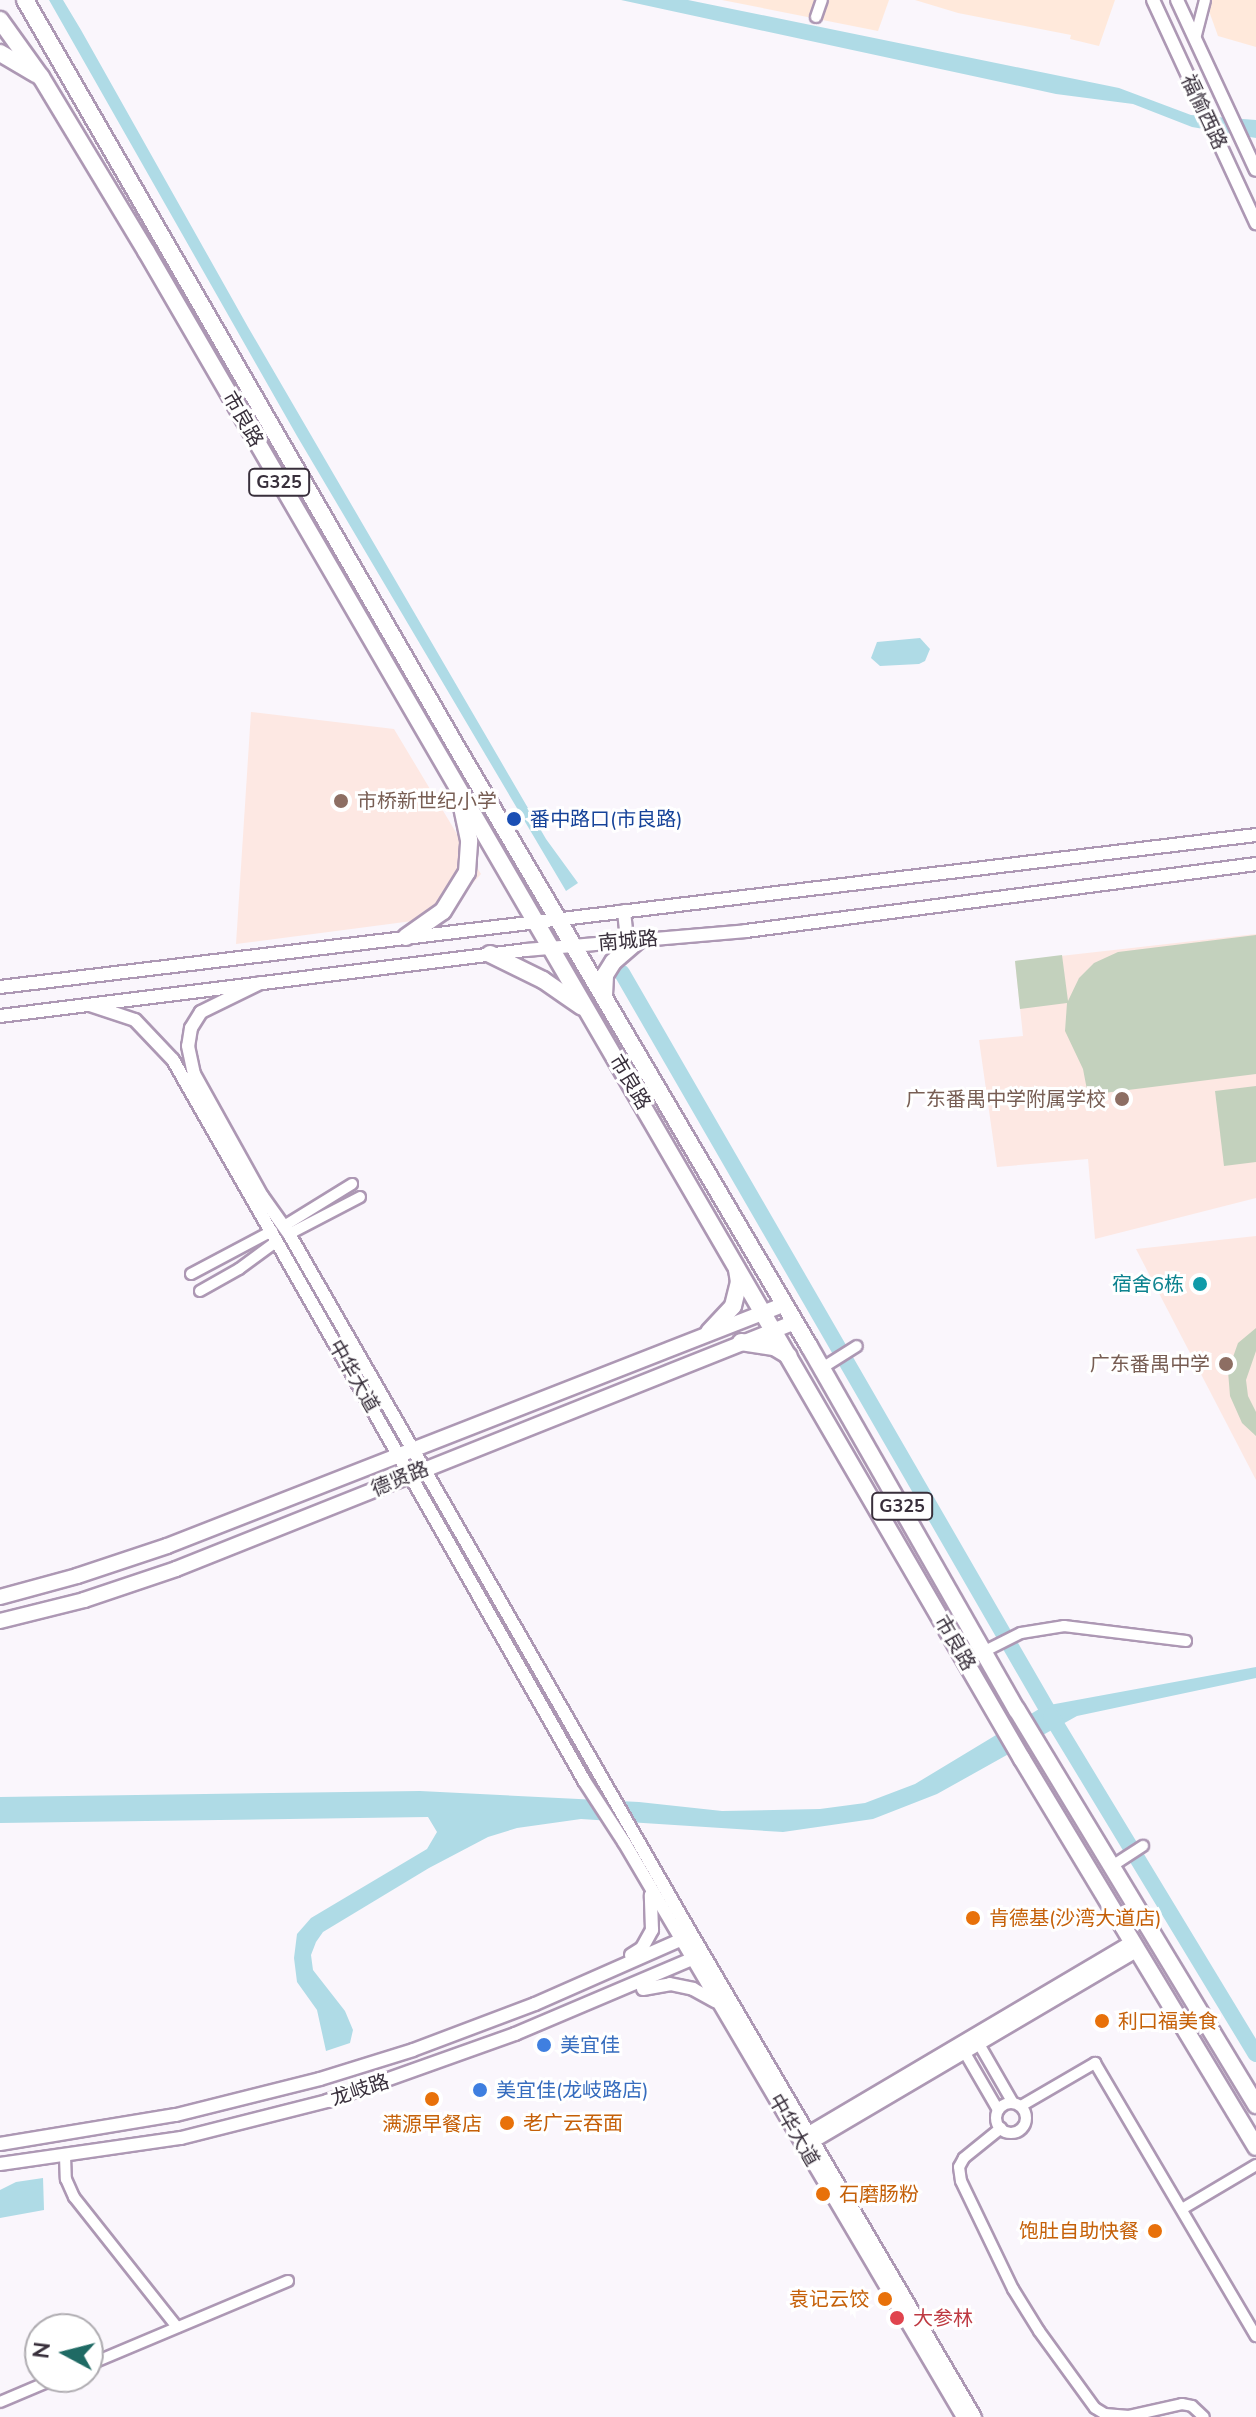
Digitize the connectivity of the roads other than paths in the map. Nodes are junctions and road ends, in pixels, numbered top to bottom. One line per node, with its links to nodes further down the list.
1 (822, 0): 6 (street)
2 (1153, 0): 12 (street, 福愉西路)
3 (1177, 0): 8 (street, 福愉西路)
4 (1205, 0): 8 (street)
5 (27, 3): 17 (main road, 市良路 / G325)
6 (816, 17)
7 (0, 20): 10 (main road, 市良路 / G325)
8 (1195, 39): 11 (street, 福愉西路)
9 (0, 53): 10 (main road)
10 (41, 77): 13 (main road, 市良路 / G325)
11 (1256, 170)
12 (1256, 223)
13 (459, 794): 18 (main road, 市良路 / G325); 20 (main road)
14 (1256, 835): 16 (street, 南城路)
15 (1256, 864): 21 (street, 南城路)
16 (624, 911): 17 (street, 南城路); 21 (street)
17 (558, 919): 18 (street, 南城路); 22 (main road, 市良路 / G325)
18 (534, 921): 19 (street, 南城路); 23 (main road, 市良路 / G325)
19 (438, 933): 20 (street, 南城路); 25 (street)
20 (406, 937): 27 (street, 南城路)
21 (632, 941): 22 (street, 南城路); 28 (main road)
22 (574, 946): 23 (street, 南城路); 28 (main road, 市良路 / G325)
23 (550, 948): 24 (street, 南城路); 30 (main road, 市良路 / G325)
24 (490, 954): 25 (street, 南城路); 30 (main road)
25 (442, 960): 26 (street, 南城路)
26 (260, 983): 29 (street, 南城路); 32 (street, 中华大道)
27 (0, 987)
28 (604, 995): 39 (main road, 市良路 / G325)
29 (90, 1005): 31 (street, 南城路); 32 (street, 中华大道)
30 (587, 1010): 36 (main road, 市良路 / G325)
31 (0, 1016)
32 (190, 1077): 35 (street, 中华大道)
33 (352, 1184): 35 (street)
34 (360, 1197): 35 (street)
35 (280, 1233): 37 (street); 38 (street); 48 (street, 中华大道); 49 (street, 中华大道)
36 (736, 1263): 40 (main road, 市良路 / G325); 43 (main road)
37 (191, 1274)
38 (200, 1291)
39 (785, 1304): 40 (main road, 德贤路); 41 (main road, 市良路 / G325)
40 (764, 1312): 42 (main road, 市良路 / G325); 43 (main road, 德贤路)
41 (795, 1322): 42 (main road, 德贤路); 47 (main road, 市良路 / G325)
42 (775, 1330): 44 (main road, 德贤路); 46 (main road, 市良路 / G325)
43 (709, 1332): 50 (main road, 德贤路)
44 (741, 1342): 46 (main road); 51 (main road, 德贤路)
45 (857, 1346): 47 (street)
46 (791, 1357): 61 (main road, 市良路 / G325)
47 (826, 1365): 56 (main road, 市良路 / G325)
48 (391, 1411): 49 (street); 50 (street, 中华大道)
49 (378, 1418): 50 (street, 中华大道)
50 (406, 1451): 51 (street); 52 (street, 中华大道); 53 (main road, 德贤路)
51 (425, 1469): 52 (main road, 德贤路); 60 (street, 中华大道)
52 (410, 1475): 54 (main road, 德贤路); 59 (street, 中华大道)
53 (0, 1597)
54 (0, 1621)
55 (1186, 1641): 56 (street)
56 (990, 1649): 58 (main road, 市良路 / G325)
57 (1143, 1846): 58 (street)
58 (1116, 1863): 69 (main road, 市良路 / G325)
59 (649, 1884): 60 (street, 中华大道); 63 (street)
60 (687, 1937): 62 (street, 中华大道); 63 (street, 龙岐路)
61 (1136, 1945): 66 (street); 72 (street); 74 (main road, 市良路 / G325)
62 (698, 1956): 64 (street, 中华大道); 65 (street, 龙岐路); 72 (street, 中华大道)
63 (578, 1985): 73 (street, 龙岐路)
64 (721, 2006): 65 (street); 72 (street, 中华大道)
65 (582, 2008): 75 (street, 龙岐路)
66 (979, 2044): 67 (street); 68 (street)
67 (965, 2053): 70 (street); 72 (street)
68 (1017, 2105): 70 (street); 71 (street); 78 (street)
69 (1256, 2105)
70 (998, 2110): 71 (street)
71 (1001, 2128): 87 (street)
72 (806, 2140): 85 (street, 中华大道); 86 (street, 中华大道)
73 (0, 2144)
74 (1256, 2147)
75 (65, 2156): 76 (street, 龙岐路); 80 (street)
76 (0, 2164)
77 (1256, 2165): 78 (street)
78 (1182, 2209): 81 (street)
79 (288, 2281): 80 (street)
80 (177, 2327): 82 (street)
81 (1256, 2336)
82 (104, 2358)
83 (24, 2392): 84 (street)
84 (0, 2402)
85 (963, 2417)
86 (975, 2417)
87 (1204, 2417)

